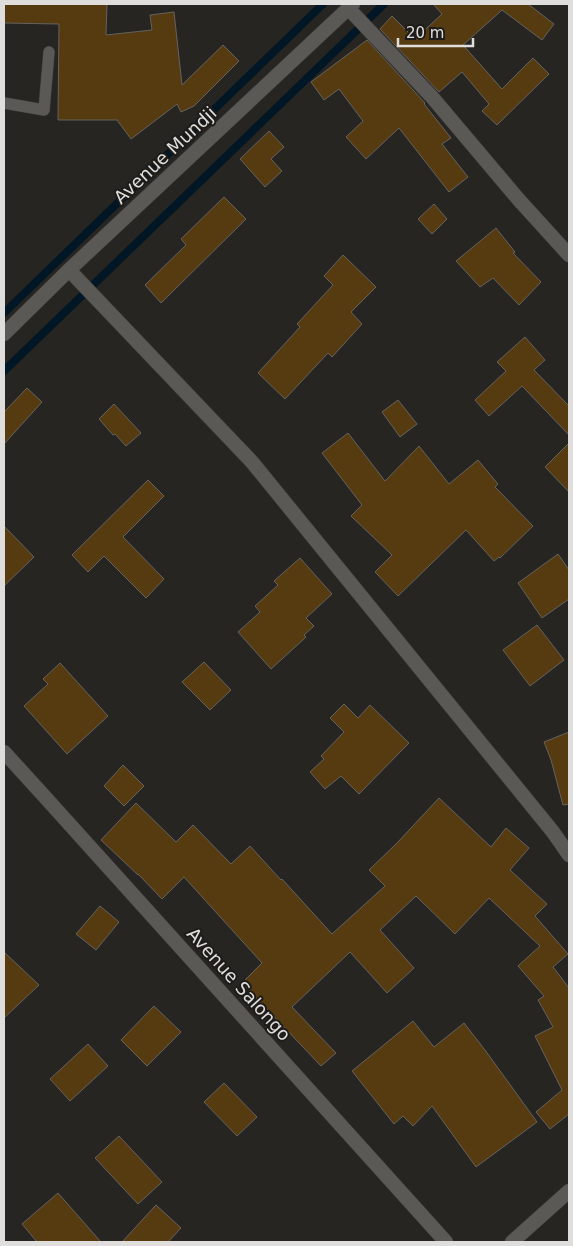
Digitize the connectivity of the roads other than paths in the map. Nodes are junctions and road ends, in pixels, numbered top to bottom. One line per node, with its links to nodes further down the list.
1 (351, 6): 4 (street); 5 (street, Avenue Mundji)
2 (49, 52): 3 (lane)
3 (4, 103)
4 (569, 255)
5 (69, 270): 6 (street, Avenue Mundji); 8 (street)
6 (4, 334)
7 (4, 752): 10 (street, Avenue Salongo)
8 (569, 855)
9 (569, 1191): 11 (street)
10 (446, 1242)
11 (512, 1242)

